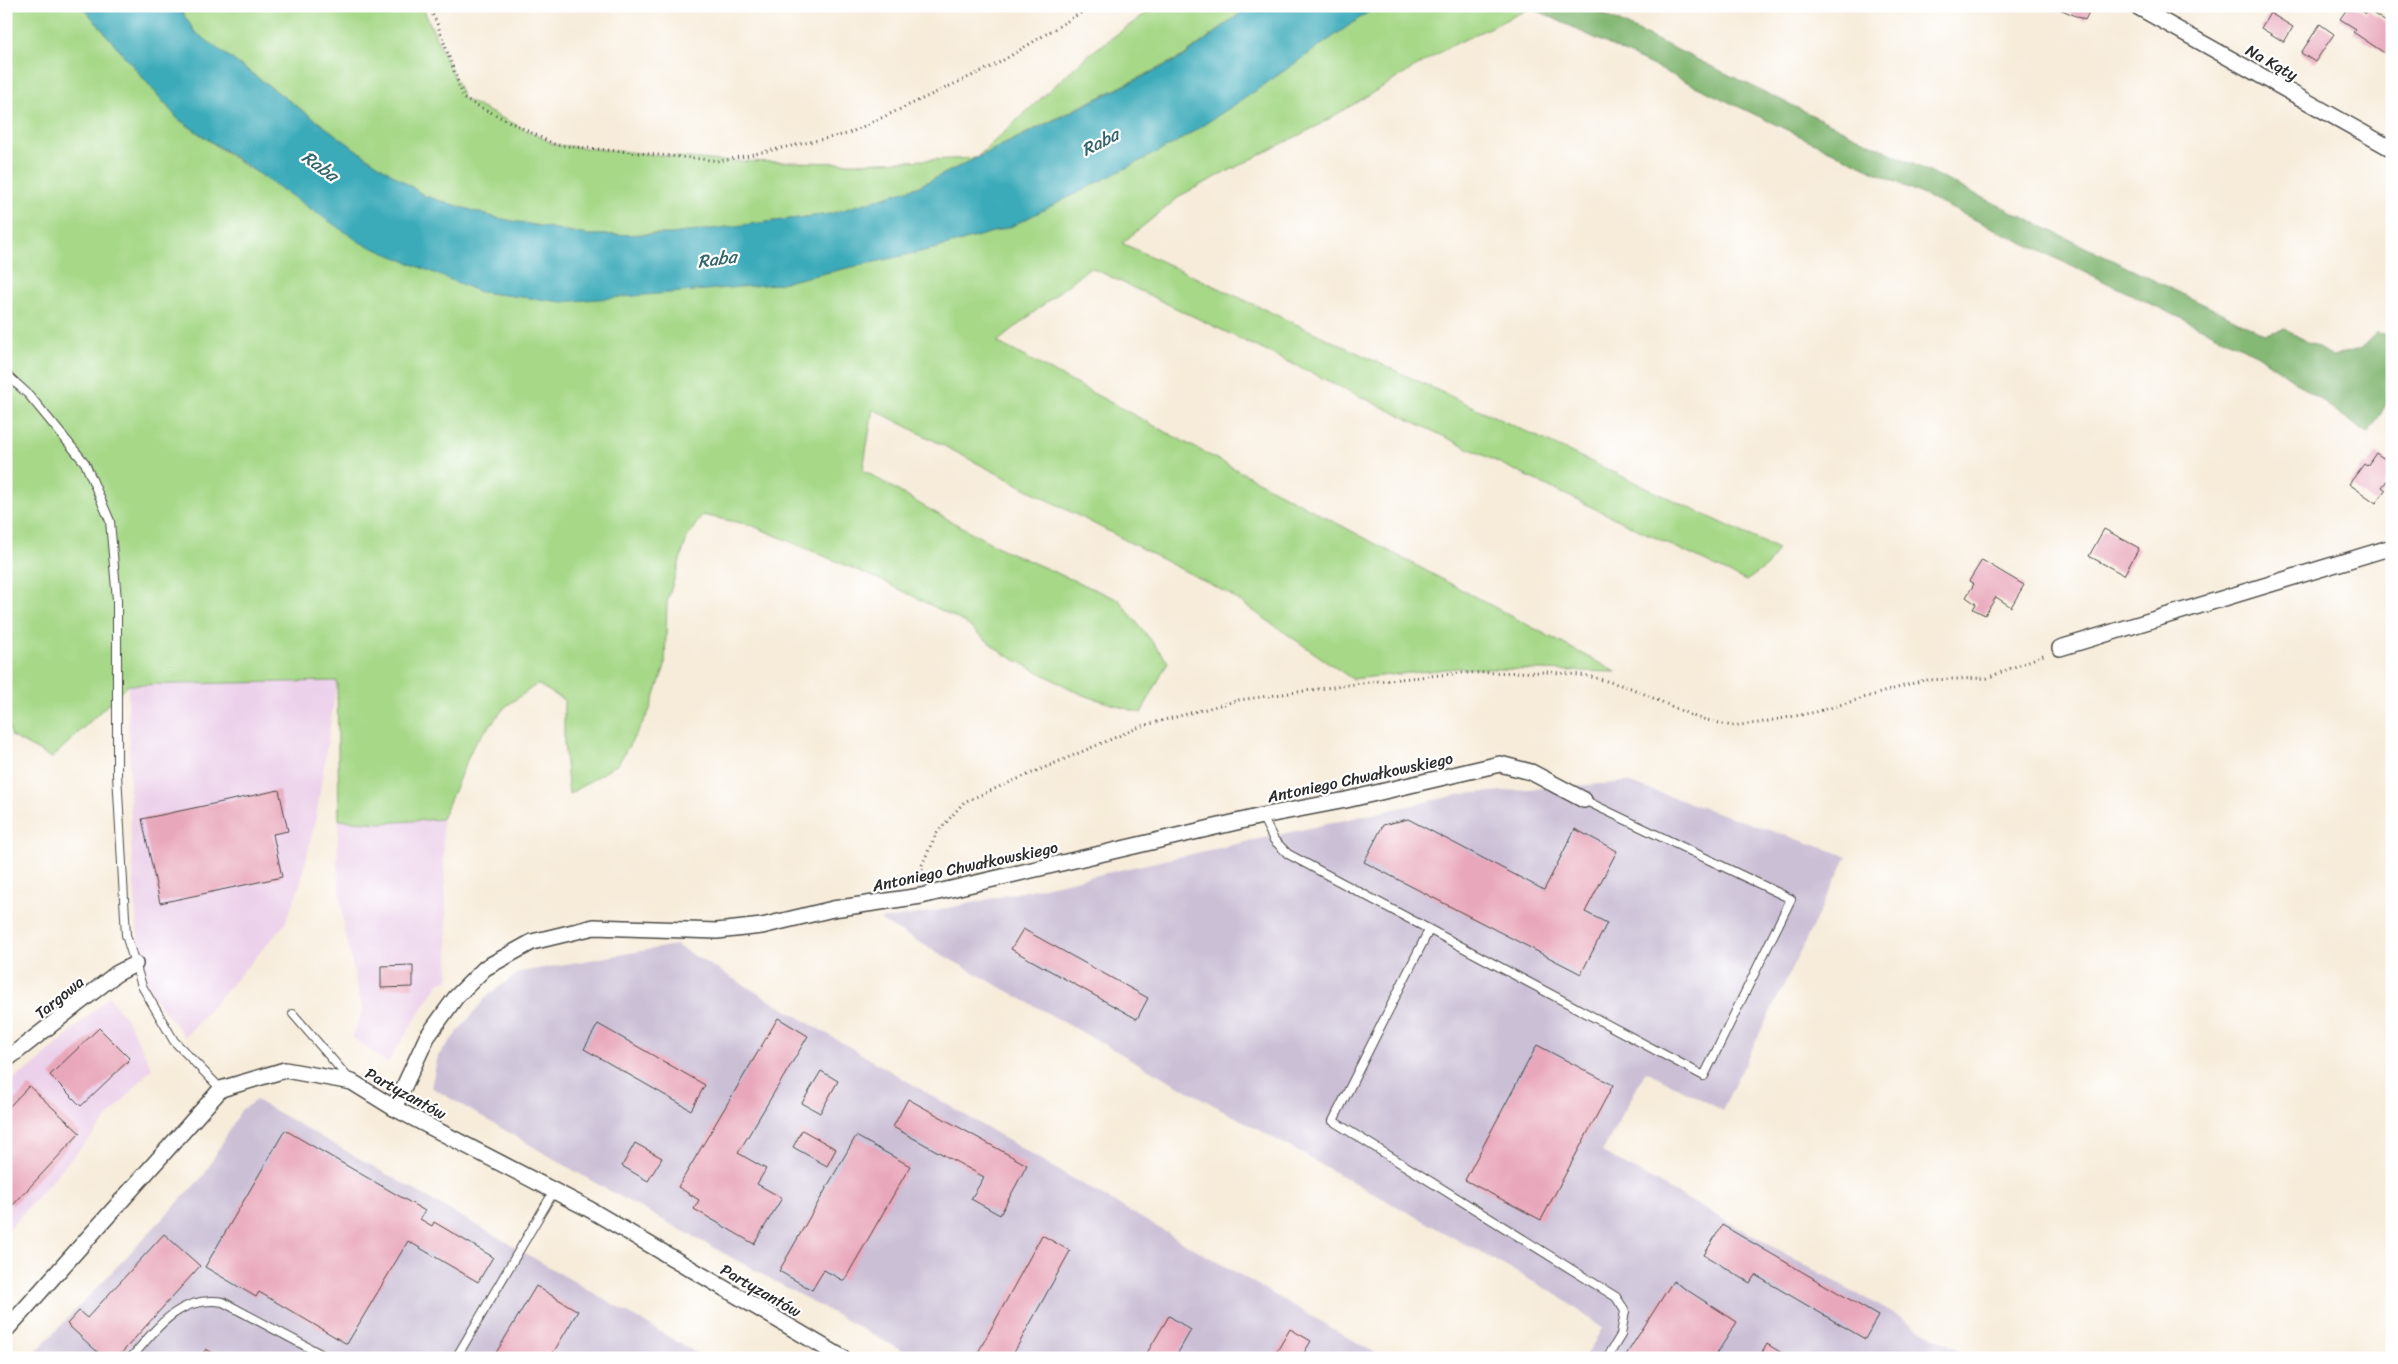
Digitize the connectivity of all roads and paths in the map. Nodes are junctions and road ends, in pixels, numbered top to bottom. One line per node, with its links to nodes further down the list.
1 (428, 6): 2 (path)
2 (1092, 6)
3 (2136, 6): 4 (street, Na Kąty)
4 (2392, 149)
5 (6, 374): 12 (lane)
6 (2392, 547): 7 (street)
7 (2060, 648): 10 (path)
8 (1584, 800): 9 (street, Antoniego Chwałkowskiego); 11 (lane)
9 (1262, 816): 10 (street, Antoniego Chwałkowskiego); 11 (lane)
10 (921, 896): 17 (street, Antoniego Chwałkowskiego)
11 (1429, 930): 24 (lane)
12 (135, 964): 14 (street, Targowa); 16 (lane)
13 (293, 1014): 15 (lane)
14 (6, 1060)
15 (352, 1082): 16 (street, Partyzantów); 17 (street, Partyzantów)
16 (221, 1089): 19 (street)
17 (394, 1108): 18 (street, Partyzantów)
18 (554, 1191): 22 (lane); 23 (street, Partyzantów)
19 (6, 1330)
20 (131, 1358): 21 (lane)
21 (328, 1358)
22 (456, 1358)
23 (842, 1358)
24 (1607, 1358)

